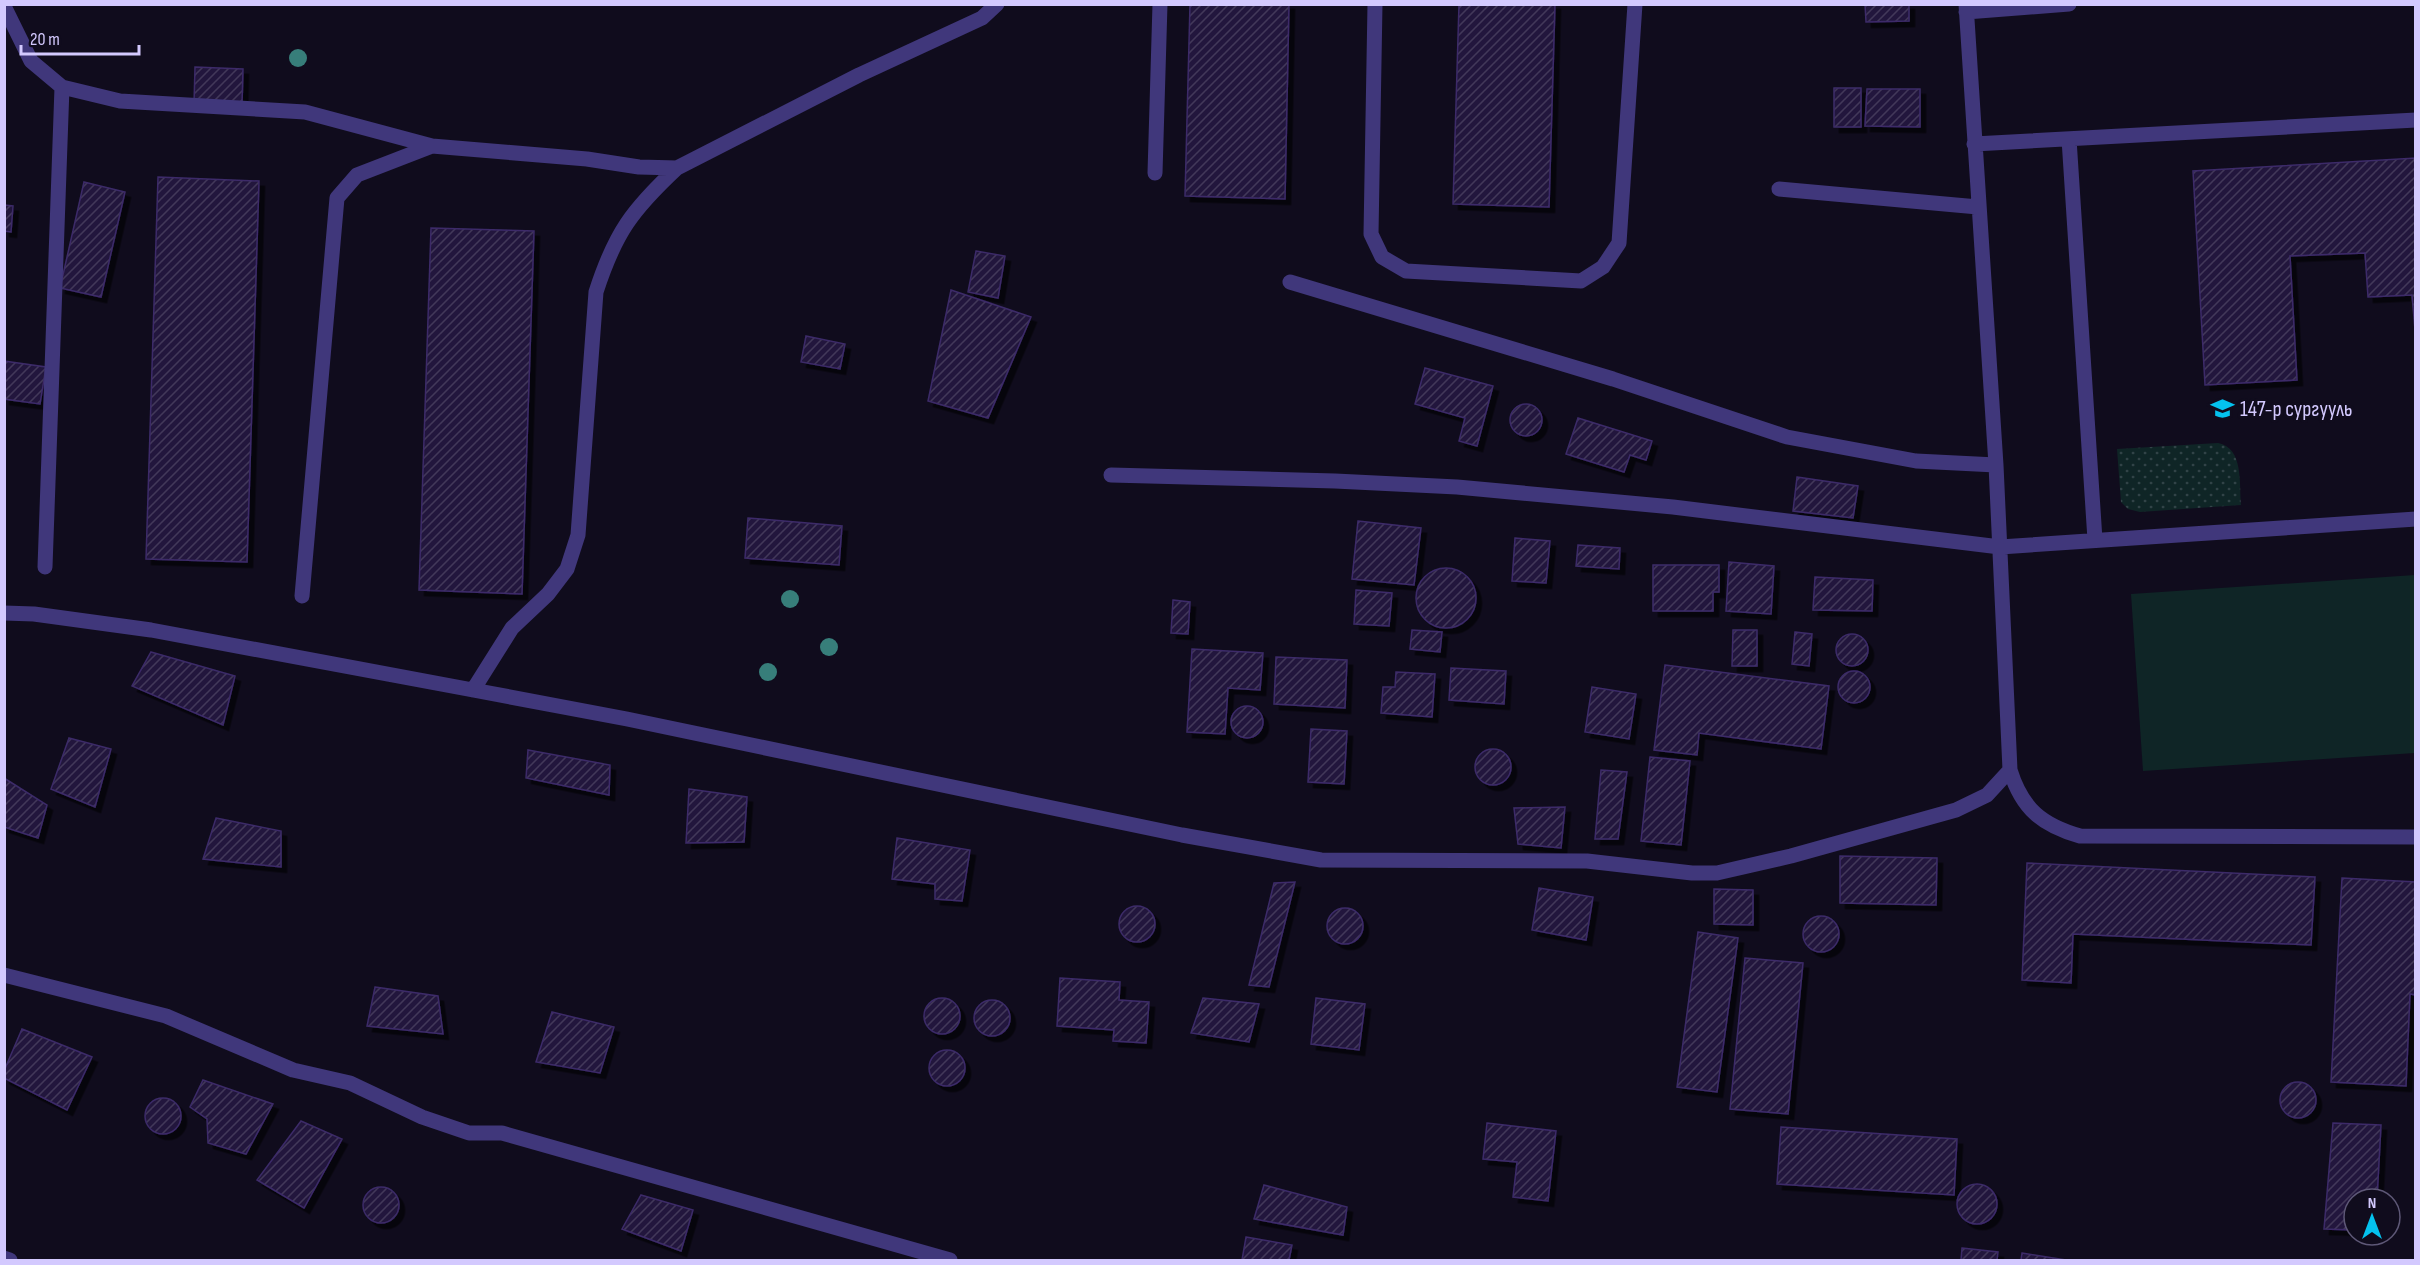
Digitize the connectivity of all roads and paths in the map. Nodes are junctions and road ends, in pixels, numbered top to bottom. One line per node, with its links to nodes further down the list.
1 (997, 4): 13 (street)
2 (1160, 4): 14 (street)
3 (1375, 4): 4 (street)
4 (1635, 4)
5 (2069, 4): 7 (street)
6 (4, 6): 8 (street)
7 (1966, 8): 11 (street)
8 (62, 87): 12 (street); 23 (street)
9 (2415, 120): 10 (street)
10 (2069, 139): 11 (street); 21 (street)
11 (1974, 144): 16 (street)
12 (432, 146): 13 (street); 24 (street)
13 (677, 168): 26 (street)
14 (1155, 173)
15 (1779, 189): 16 (street)
16 (1978, 207): 18 (street)
17 (1290, 282): 18 (street)
18 (1996, 465): 22 (street)
19 (1111, 475): 22 (street)
20 (2415, 519): 21 (street)
21 (2095, 540): 22 (street)
22 (2000, 547): 27 (street)
23 (45, 567)
24 (302, 596)
25 (4, 613): 26 (street)
26 (473, 690): 27 (street)
27 (2010, 770): 28 (street)
28 (2415, 837)
29 (4, 975): 32 (street)
30 (4, 1258): 31 (street)
31 (10, 1260)
32 (950, 1260)

